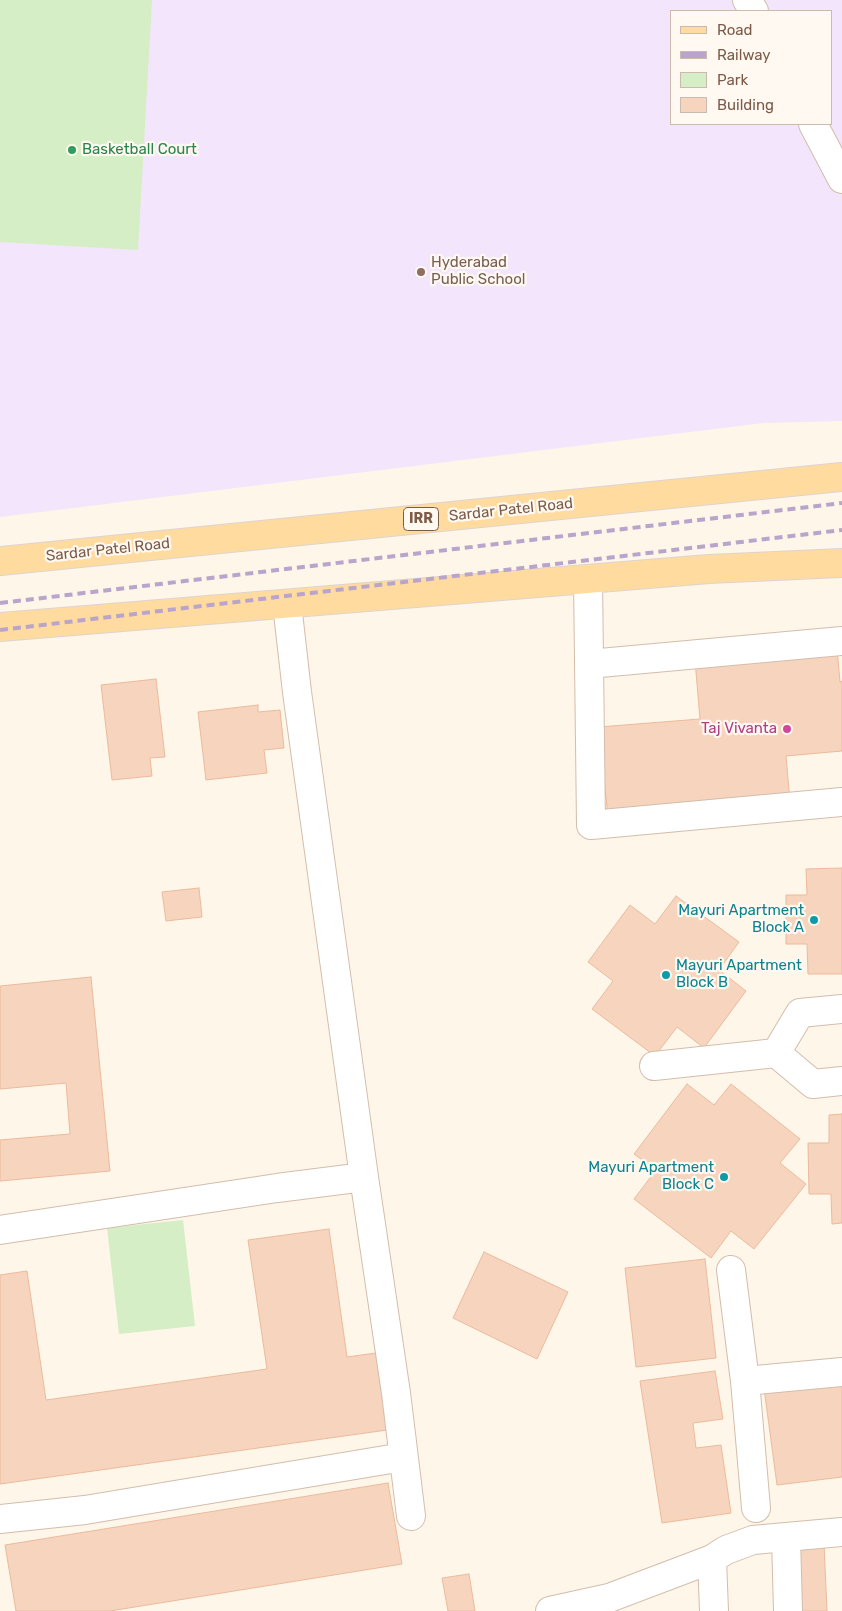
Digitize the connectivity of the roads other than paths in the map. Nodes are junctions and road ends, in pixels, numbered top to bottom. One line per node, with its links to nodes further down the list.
1 (814, 125): 2 (street)
2 (842, 179)
3 (842, 477): 4 (main road, Sardar Patel Road / IRR)
4 (0, 561)
5 (842, 563): 6 (main road)
6 (588, 579): 7 (main road); 10 (street)
7 (287, 604): 8 (main road); 16 (street)
8 (0, 627)
9 (842, 641): 10 (street)
10 (589, 664): 11 (street)
11 (842, 802)
12 (842, 1009): 13 (street)
13 (776, 1053): 14 (street); 15 (street)
14 (654, 1066)
15 (842, 1081)
16 (364, 1177): 17 (street); 21 (street)
17 (0, 1230)
18 (731, 1270): 20 (street)
19 (842, 1372): 20 (street)
20 (746, 1380): 22 (street)
21 (403, 1457): 23 (street); 24 (street)
22 (756, 1508)
23 (412, 1516)
24 (0, 1520)
25 (842, 1532): 26 (street)
26 (786, 1538): 27 (street); 31 (street)
27 (712, 1559): 28 (street); 30 (street)
28 (610, 1605): 29 (street)
29 (560, 1610)
30 (714, 1611)
31 (788, 1611)

